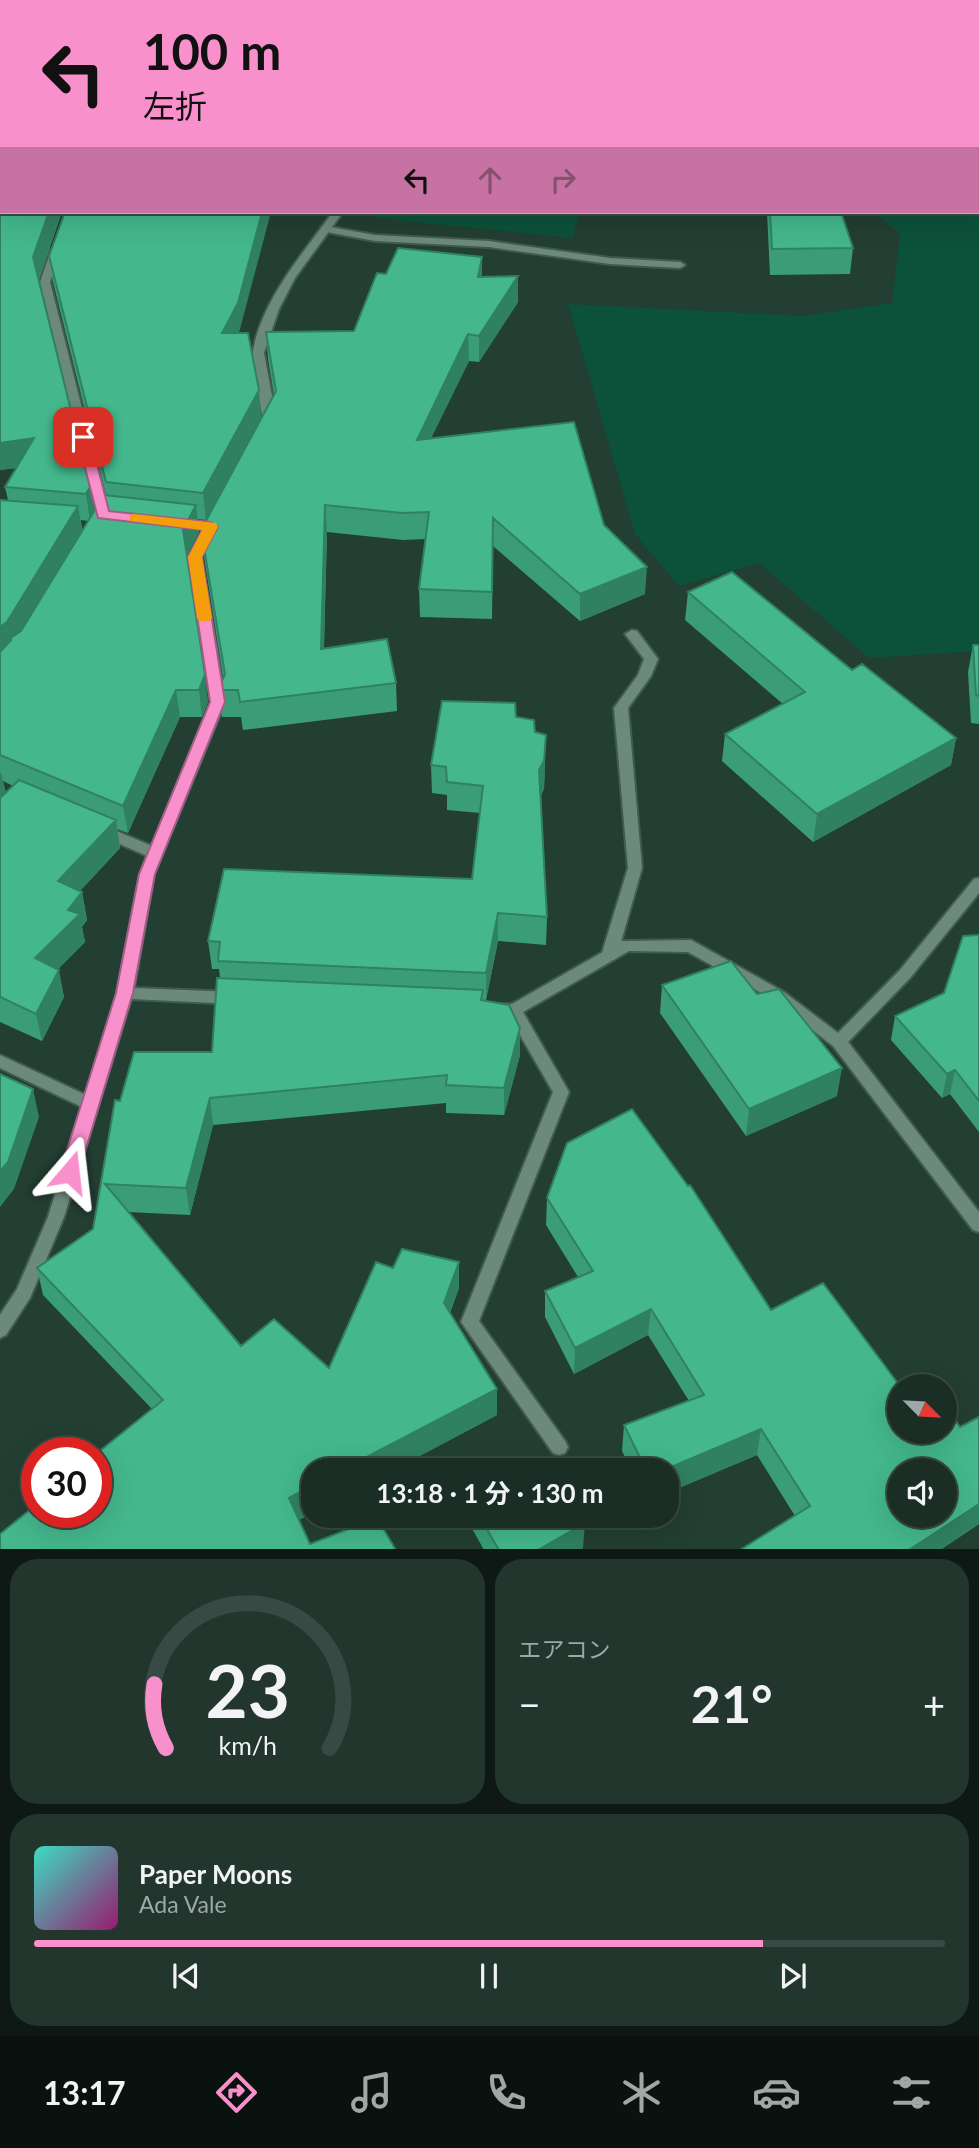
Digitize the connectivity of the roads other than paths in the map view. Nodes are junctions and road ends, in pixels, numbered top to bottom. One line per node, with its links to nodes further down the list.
1 (336, 214): 2 (street)
2 (325, 229): 4 (street); 5 (street)
3 (62, 235): 7 (street)
4 (680, 265)
5 (264, 429)
6 (209, 522): 10 (street)
7 (81, 527)
8 (632, 634): 12 (street)
9 (83, 822): 10 (street)
10 (155, 853): 13 (street)
11 (979, 883): 17 (street)
12 (609, 956): 16 (street); 17 (street)
13 (125, 993): 14 (street); 19 (street)
14 (250, 998)
15 (472, 1008): 16 (street)
16 (514, 1010): 22 (street)
17 (839, 1042): 20 (street)
18 (0, 1061): 19 (street)
19 (90, 1104): 21 (street)
20 (979, 1224)
21 (0, 1330)
22 (559, 1447)

